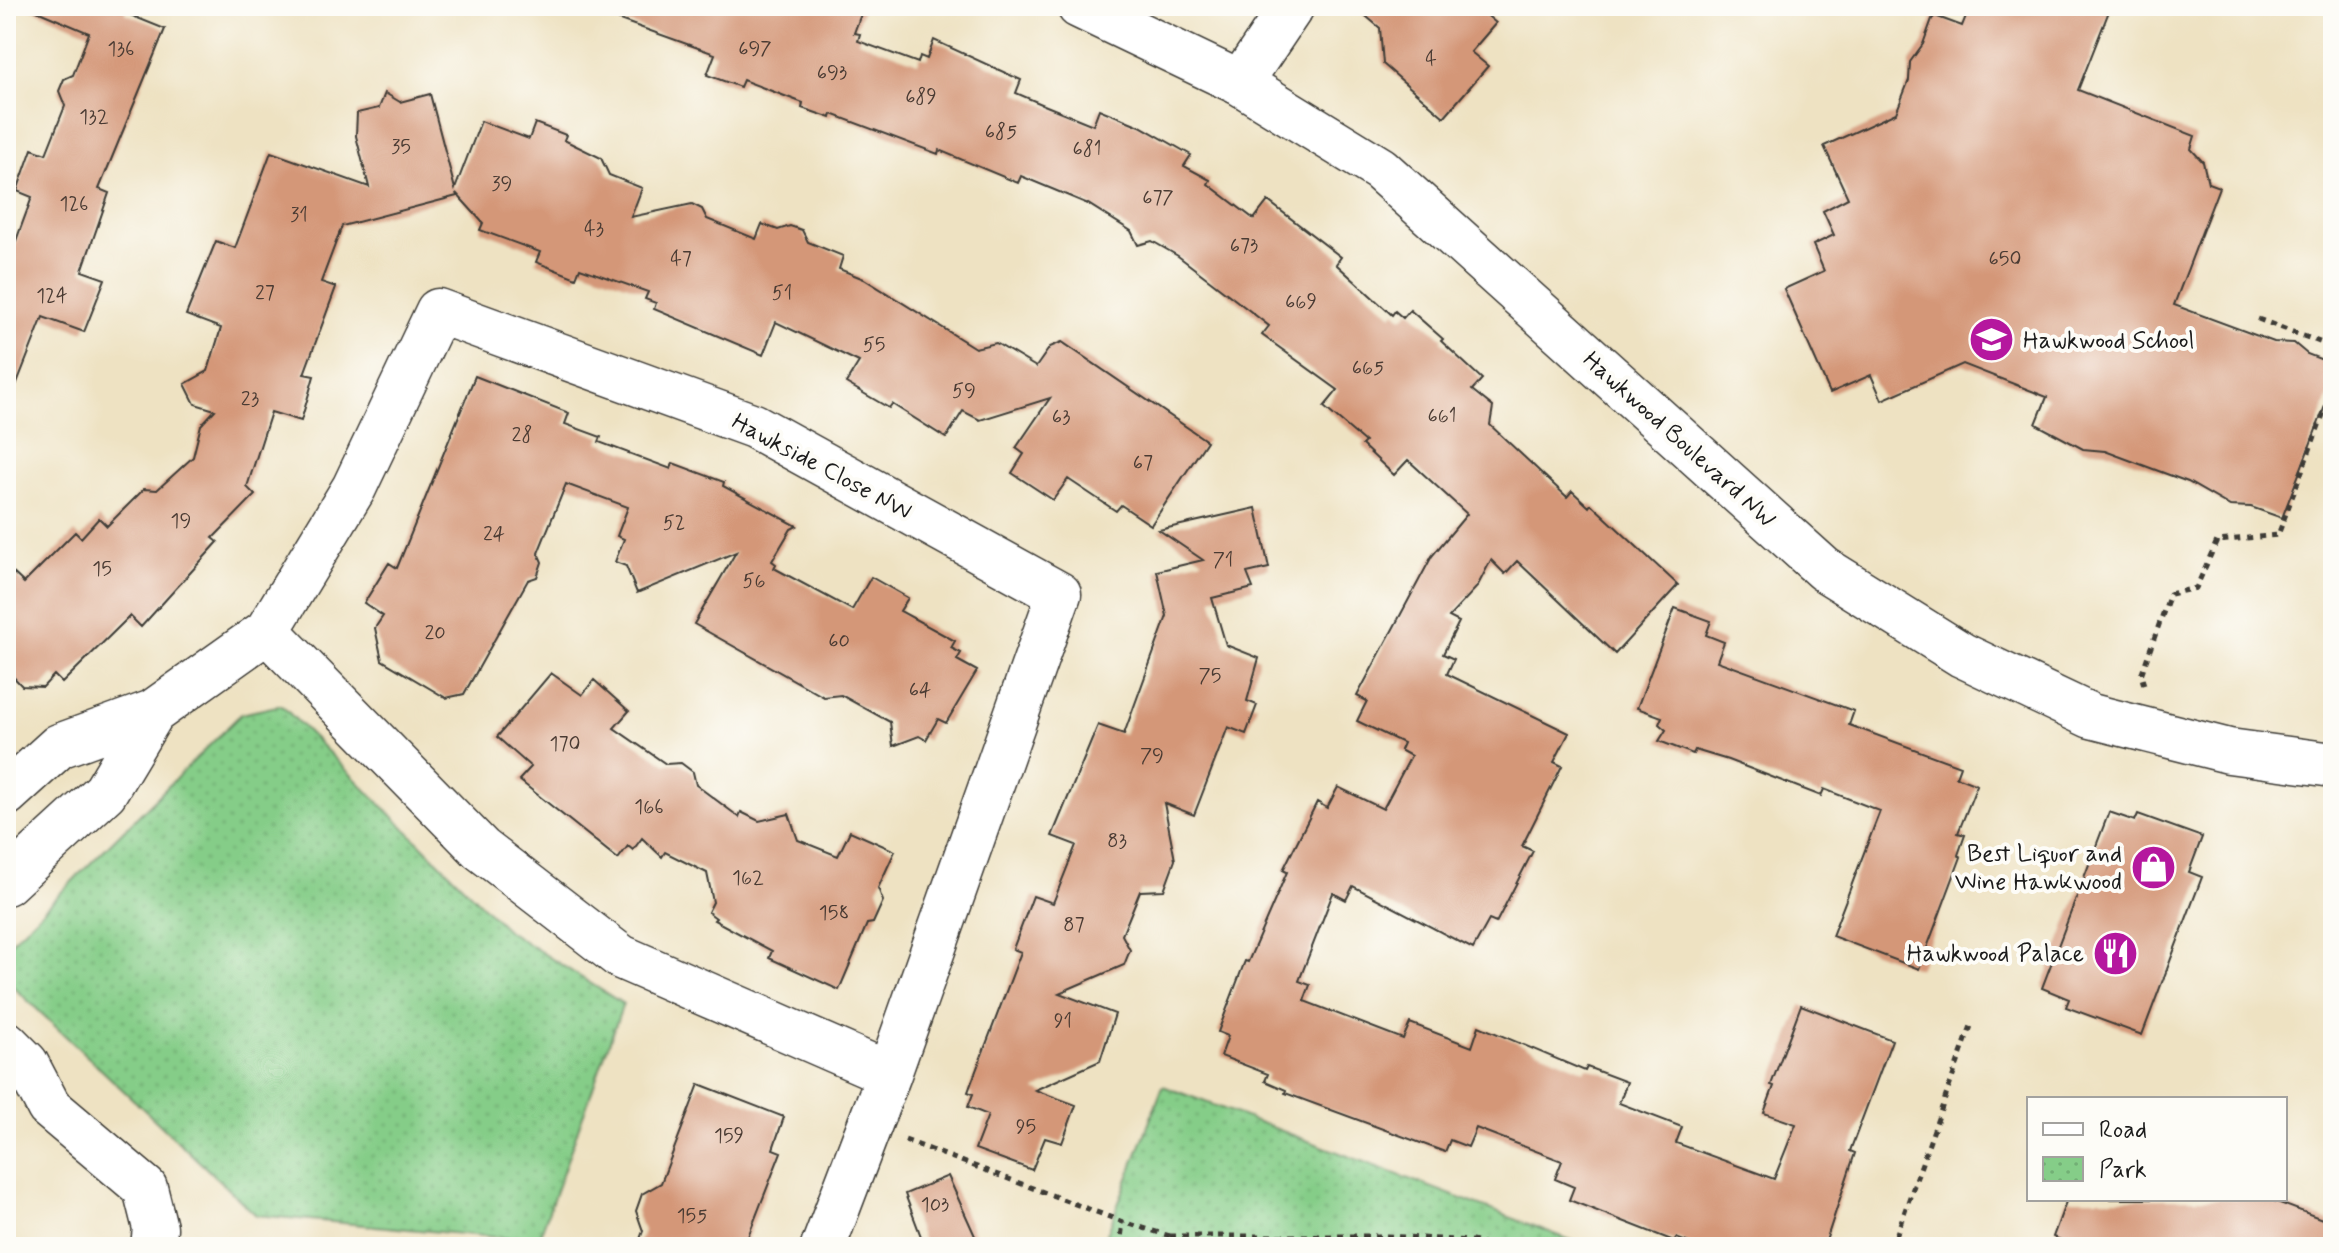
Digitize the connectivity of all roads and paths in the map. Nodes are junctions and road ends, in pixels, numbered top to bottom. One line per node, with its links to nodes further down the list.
1 (1079, 6): 3 (street, Hawkwood Boulevard NW)
2 (1292, 6): 3 (street)
3 (1240, 83): 10 (street, Hawkwood Boulevard NW)
4 (2258, 319): 5 (path)
5 (2333, 347)
6 (2333, 388): 8 (path)
7 (267, 631): 9 (street, Hawkside Close NW); 15 (street); 15 (street, Hawkside Close NW)
8 (2144, 685)
9 (153, 712): 11 (street, Hawkside Close NW); 12 (street, Hawkside Close NW)
10 (2333, 765)
11 (6, 794)
12 (6, 883)
13 (1972, 1023): 26 (path)
14 (6, 1043): 17 (street)
15 (889, 1074): 22 (street, Hawkside Close NW)
16 (6, 1103): 17 (street)
17 (49, 1107): 21 (street)
18 (893, 1135): 19 (path)
19 (1123, 1222): 20 (path); 23 (path)
20 (1170, 1236): 24 (path); 25 (path)
21 (153, 1247)
22 (823, 1247)
23 (1120, 1247)
24 (1158, 1247)
25 (1494, 1247)
26 (1892, 1247)

